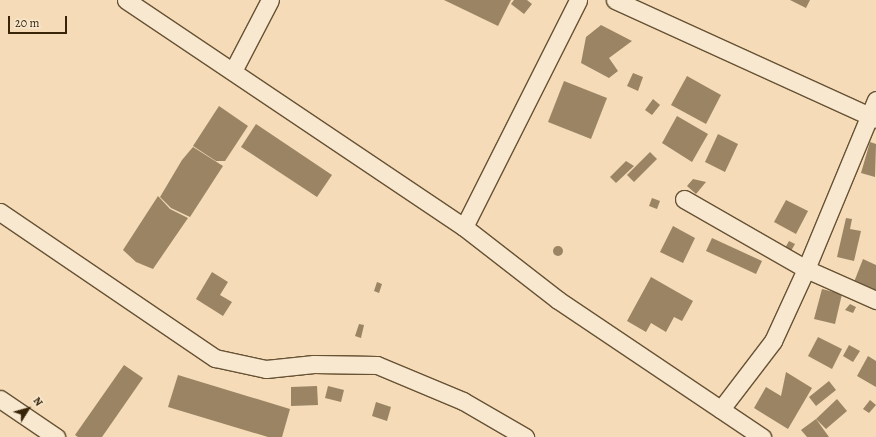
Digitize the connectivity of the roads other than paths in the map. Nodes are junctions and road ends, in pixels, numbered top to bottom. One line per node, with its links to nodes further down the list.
1 (126, 0): 5 (street)
2 (270, 0): 5 (street)
3 (578, 0): 10 (street)
4 (615, 0): 7 (street)
5 (232, 71): 10 (street)
6 (876, 100): 7 (street)
7 (872, 117): 11 (street)
8 (684, 199): 11 (street)
9 (0, 212): 16 (street)
10 (464, 227): 14 (street)
11 (806, 269): 12 (street); 14 (street)
12 (876, 300)
13 (0, 399): 15 (street)
14 (721, 409): 17 (street)
15 (56, 437)
16 (525, 437)
17 (762, 437)

